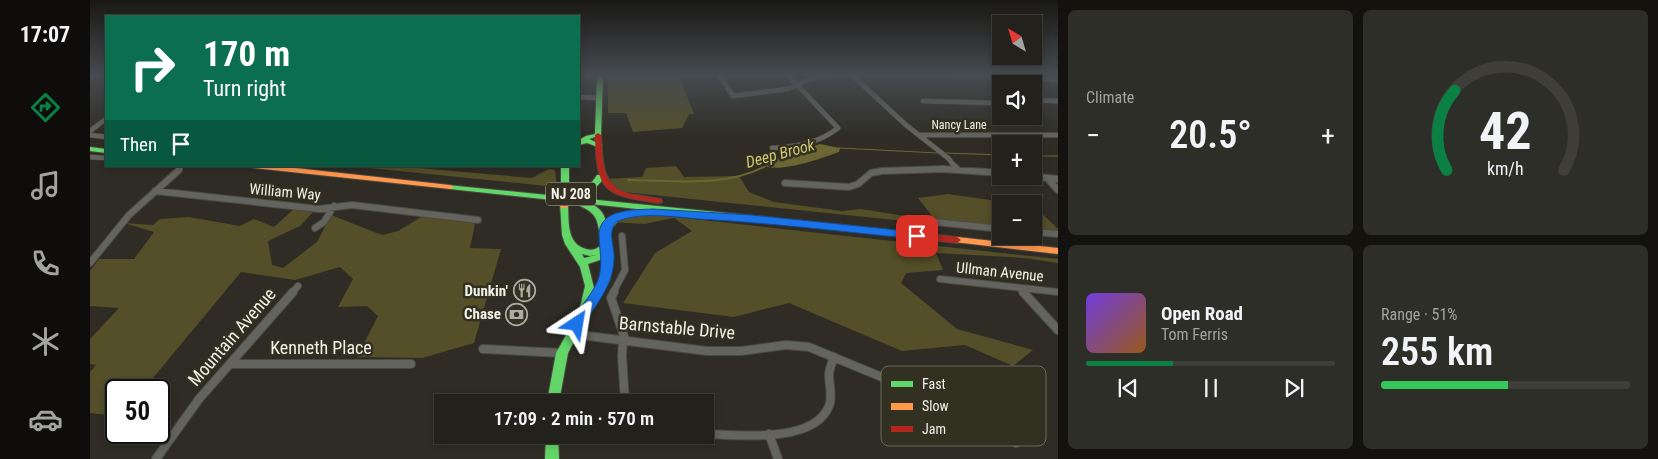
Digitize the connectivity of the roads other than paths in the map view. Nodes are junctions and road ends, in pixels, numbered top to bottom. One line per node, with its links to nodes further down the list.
1 (809, 95): 23 (street)
2 (874, 95): 15 (street)
3 (580, 97): 4 (street)
4 (599, 98): 9 (main road)
5 (1042, 100): 7 (street)
6 (923, 101): 8 (street)
7 (1058, 101)
8 (992, 103)
9 (598, 118): 14 (main road); 17 (main road)
10 (105, 120): 11 (street)
11 (90, 131)
12 (1058, 134): 15 (street, Nancy Lane)
13 (90, 135): 16 (street)
14 (598, 135): 18 (main road); 21 (main road)
15 (919, 135): 32 (street)
16 (105, 137)
17 (580, 143)
18 (580, 143)
19 (90, 144): 22 (main road)
20 (580, 144): 21 (main road)
21 (598, 145): 34 (main road)
22 (105, 146)
23 (772, 148)
24 (90, 149): 25 (main road)
25 (105, 151)
26 (90, 156): 27 (street)
27 (105, 158)
28 (178, 167): 42 (street)
29 (264, 167): 40 (main road, NJ 208)
30 (317, 167): 39 (main road, NJ 208)
31 (565, 167): 54 (main road, bridge)
32 (958, 170): 33 (street); 38 (street)
33 (992, 172)
34 (600, 177): 39 (main road); 44 (main road)
35 (1042, 177): 36 (street)
36 (1048, 178): 37 (street); 41 (street)
37 (1058, 179)
38 (785, 183)
39 (527, 189): 44 (main road, NJ 208)
40 (485, 190): 45 (main road, NJ 208); 50 (main road)
41 (1058, 190)
42 (155, 191): 43 (street, William Way); 59 (street)
43 (334, 206): 47 (street, William Way); 48 (street)
44 (689, 206): 56 (main road, NJ 208)
45 (751, 218): 50 (main road); 57 (main road, NJ 208)
46 (907, 219): 49 (street)
47 (478, 220)
48 (315, 228)
49 (992, 228)
50 (605, 233): 55 (main road)
51 (1042, 233): 52 (street)
52 (1058, 234)
53 (622, 236): 68 (street)
54 (570, 244): 55 (main road); 60 (main road)
55 (606, 244): 58 (main road); 60 (main road)
56 (1058, 244)
57 (1058, 251)
58 (608, 254): 60 (main road); 65 (main road)
59 (90, 263)
60 (584, 265): 65 (main road)
61 (940, 279): 63 (street, Ullman Avenue)
62 (298, 286): 72 (street, Mountain Avenue)
63 (1020, 288): 64 (street, Ullman Avenue); 66 (street)
64 (1058, 292)
65 (584, 312): 67 (main road)
66 (1058, 330)
67 (572, 334): 68 (street, Barnstable Drive); 70 (main road)
68 (624, 339): 71 (street, Barnstable Drive); 76 (street)
69 (483, 349): 70 (street)
70 (562, 353): 75 (main road)
71 (834, 358): 74 (street, Barnstable Drive); 78 (street)
72 (230, 364): 73 (street, Kenneth Place); 80 (street, Mountain Avenue)
73 (411, 364)
74 (881, 377)
75 (554, 394)
76 (625, 394)
77 (714, 434): 78 (street)
78 (769, 434): 82 (street)
79 (552, 444): 81 (main road)
80 (156, 459)
81 (552, 459)
82 (778, 459)

